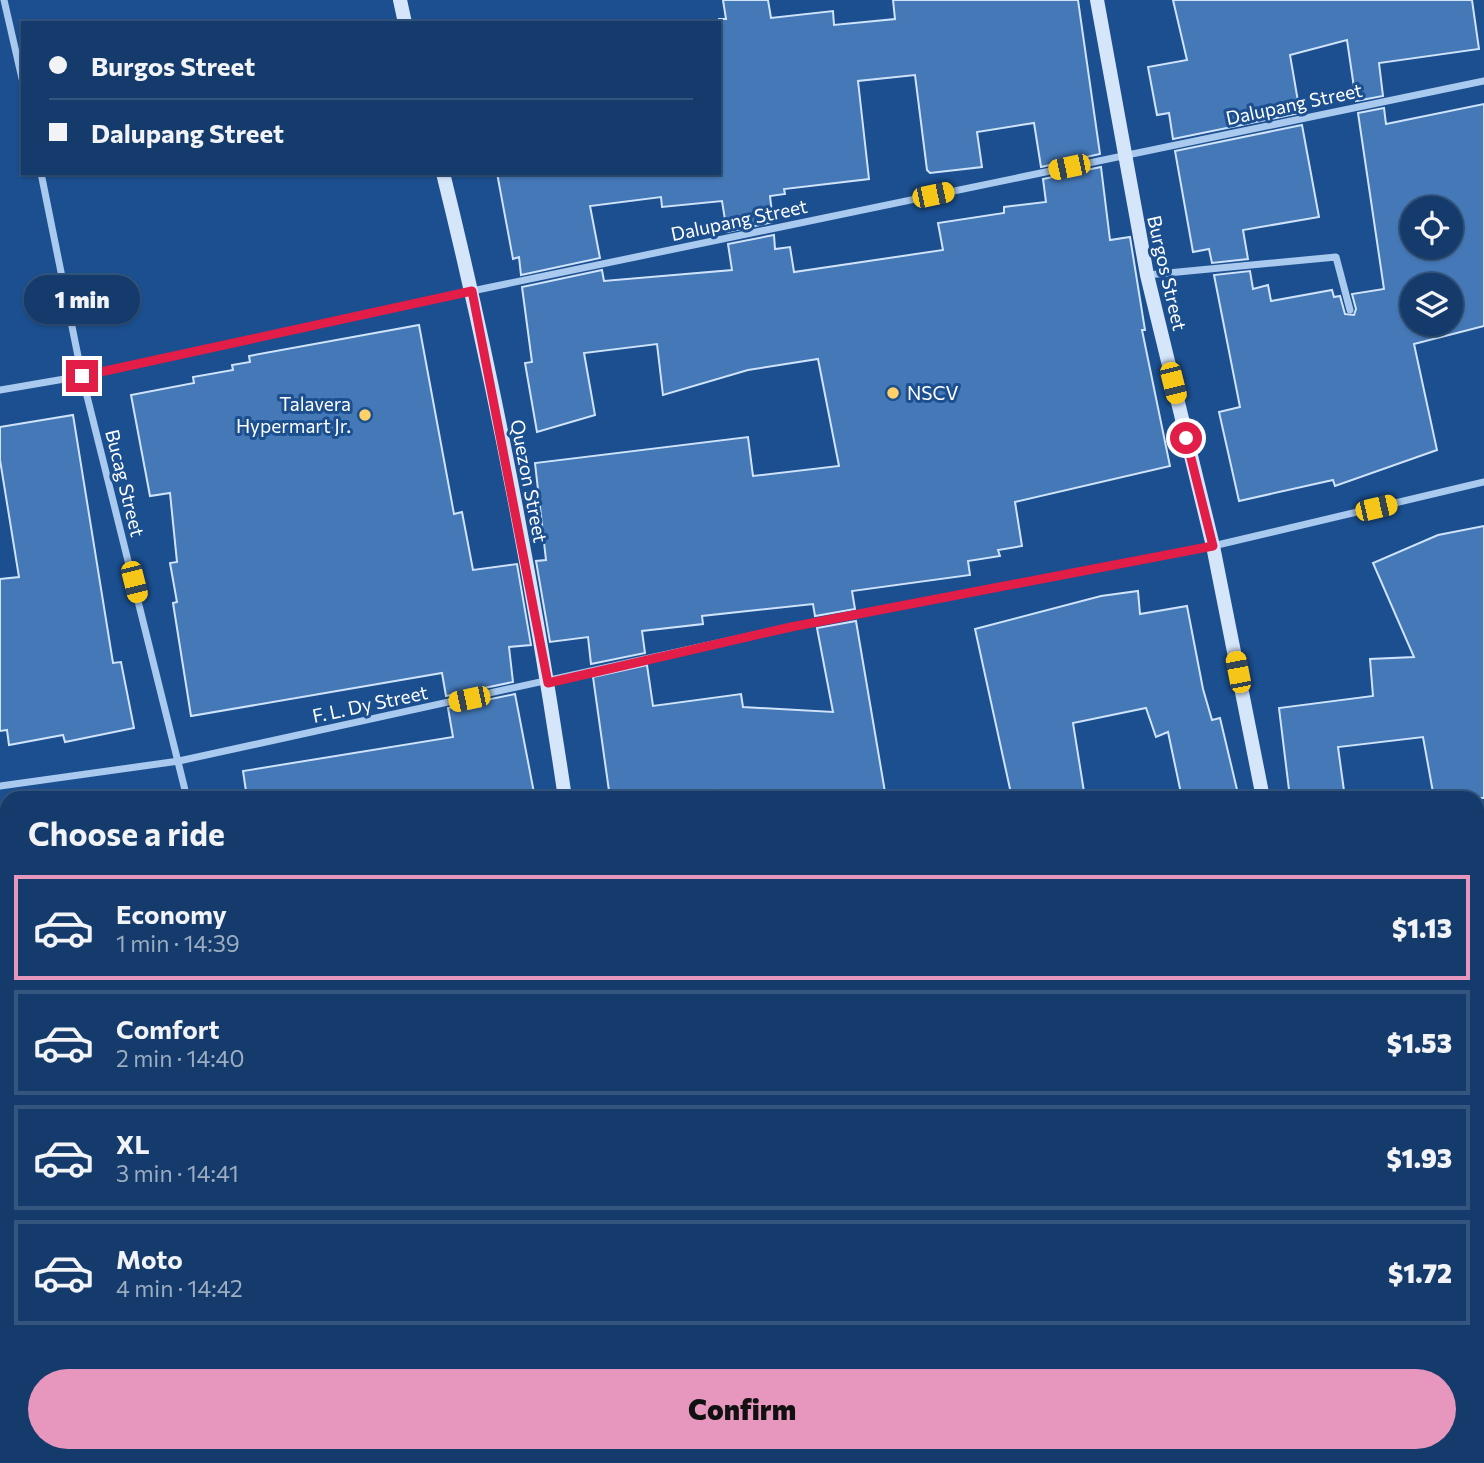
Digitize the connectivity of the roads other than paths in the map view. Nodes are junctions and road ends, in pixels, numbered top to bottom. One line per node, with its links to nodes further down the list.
1 (4, 0): 5 (street)
2 (400, 0): 4 (street)
3 (1097, 0): 7 (street, Burgos Street)
4 (405, 21)
5 (21, 74)
6 (1484, 81): 7 (street, Dalupang Street)
7 (1123, 156): 10 (street, Burgos Street); 11 (street, Dalupang Street)
8 (41, 175): 13 (street, Bucag Street)
9 (443, 175): 11 (street, Quezon Street)
10 (1147, 275): 12 (street); 16 (street, Burgos Street)
11 (472, 291): 13 (street, Dalupang Street); 17 (street, Quezon Street)
12 (1350, 310)
13 (82, 376): 14 (street, Dalupang Street); 18 (street, Bucag Street)
14 (0, 390)
15 (1484, 482): 16 (street, F. L. Dy Street)
16 (1213, 546): 17 (street, F. L. Dy Street); 22 (street, Burgos Street)
17 (548, 683): 18 (street, F. L. Dy Street); 21 (street, Quezon Street)
18 (179, 761): 19 (street, F. L. Dy Street); 20 (street, Bucag Street)
19 (0, 786)
20 (185, 791)
21 (564, 791)
22 (1262, 791)

